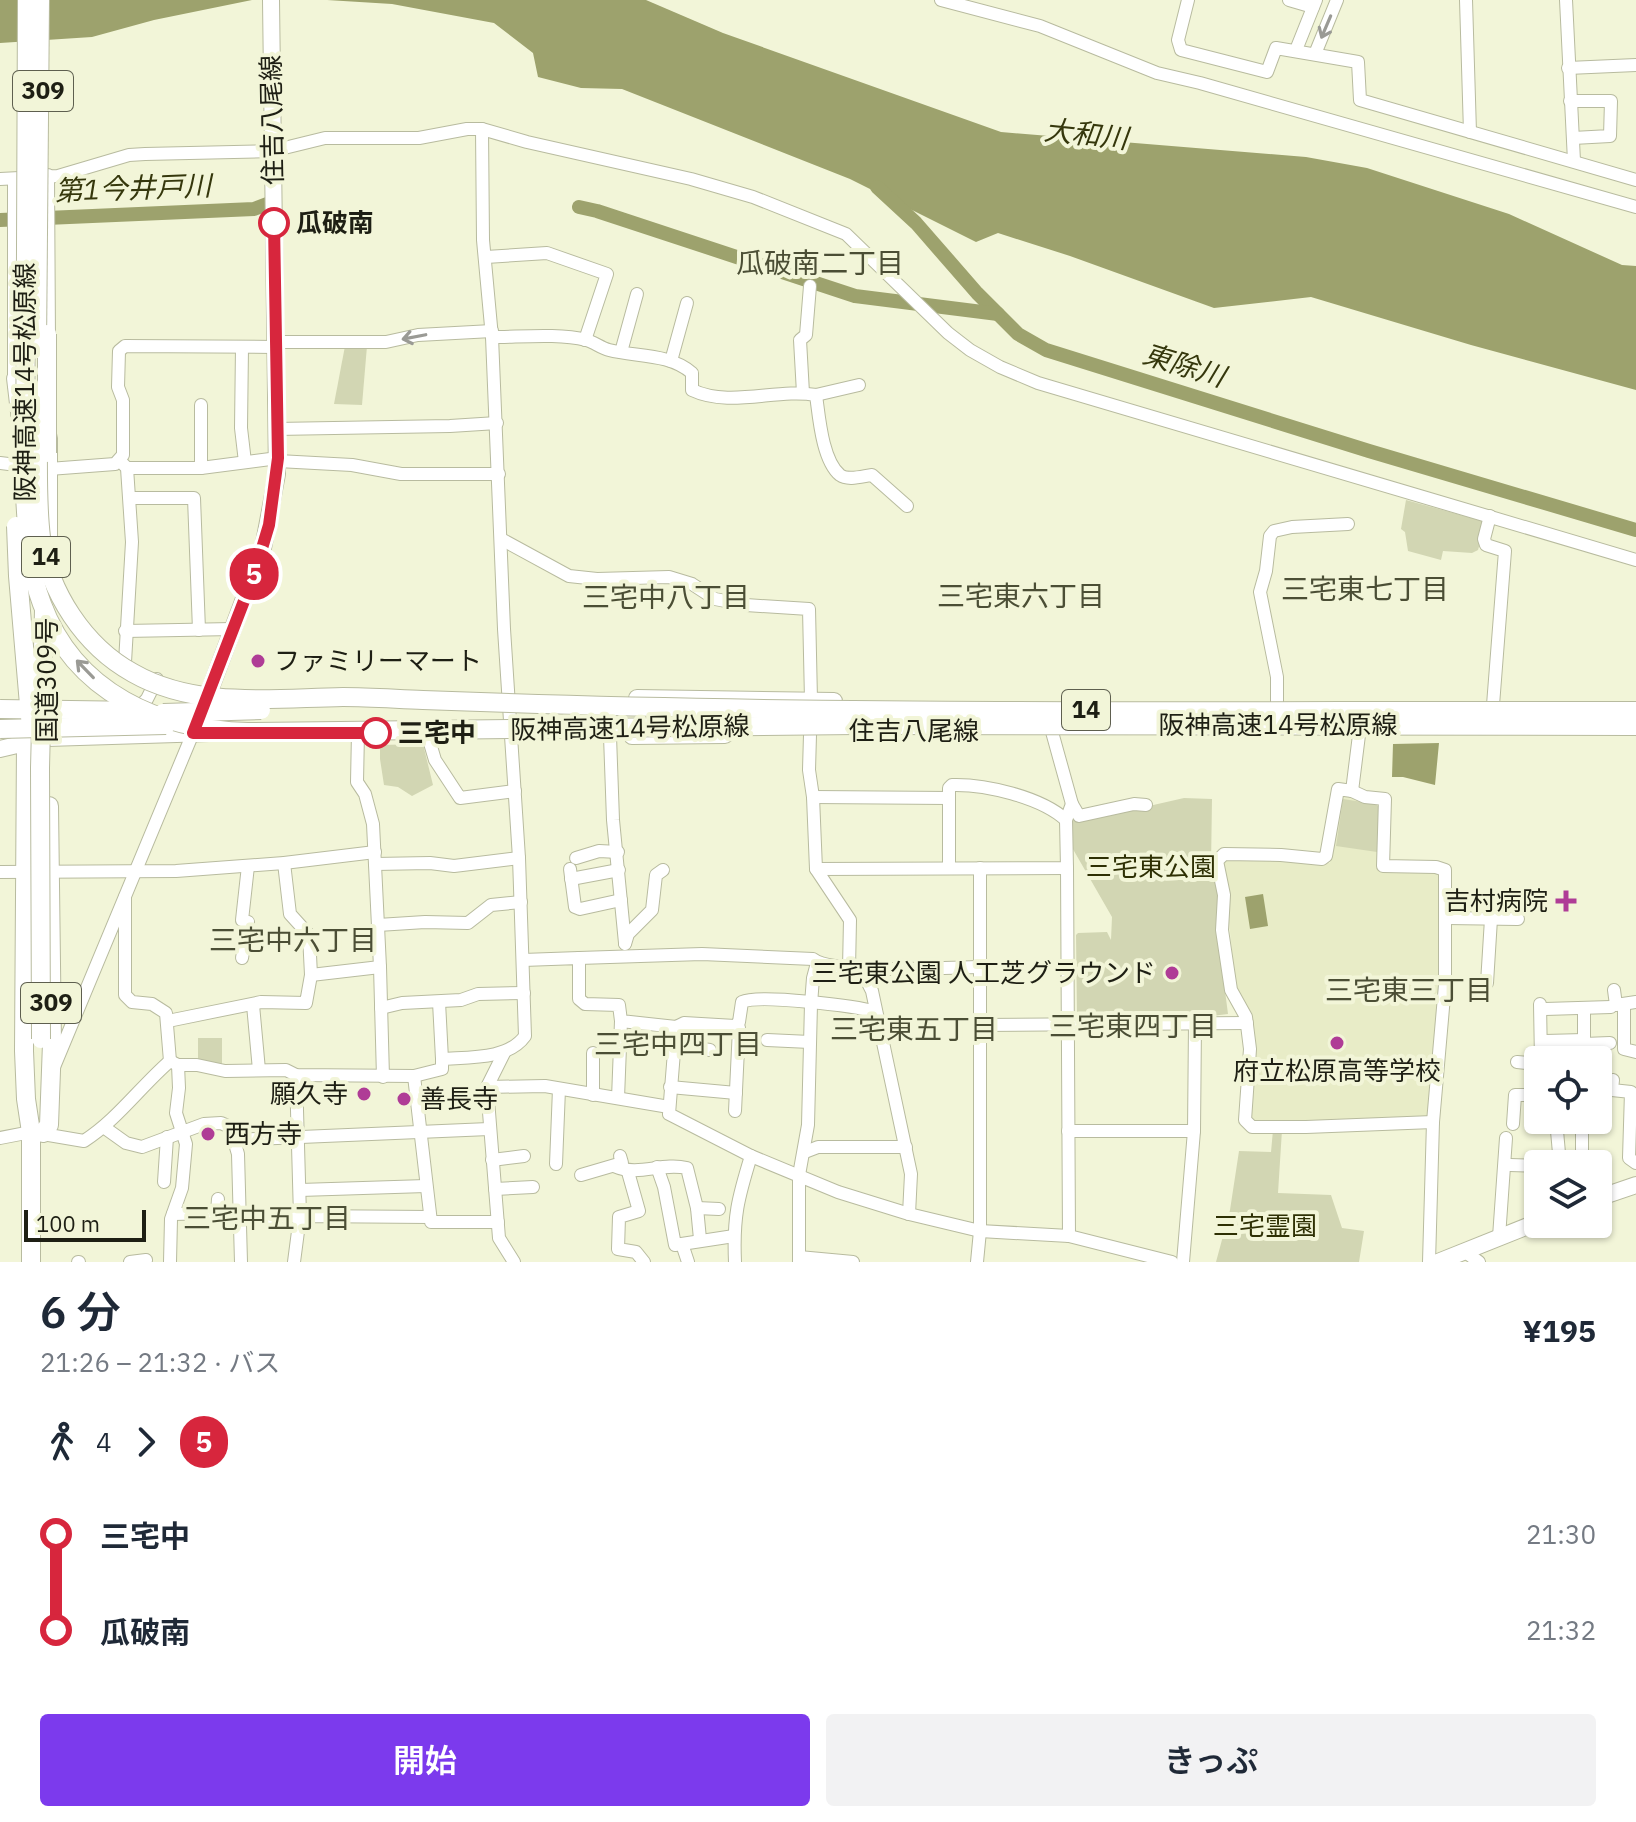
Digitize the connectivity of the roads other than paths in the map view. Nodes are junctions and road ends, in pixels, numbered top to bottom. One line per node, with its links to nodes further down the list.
1 (20, 0): 41 (highway, 国道309号 / 309)
2 (27, 0): 27 (highway, 阪神高速14号松原線 / 14, bridge)
3 (41, 0): 17 (highway, 阪神高速14号松原線 / 14, bridge); 50 (highway, 国道309号 / 309, bridge)
4 (271, 0): 21 (main road, 住吉八尾線)
5 (941, 0): 26 (street)
6 (1188, 0): 12 (street)
7 (1289, 0): 11 (street)
8 (1337, 0): 13 (street, one-way to 13)
9 (1466, 0): 19 (street)
10 (1566, 0): 15 (street)
11 (1315, 4): 12 (street)
12 (1296, 50): 13 (street)
13 (1315, 54): 19 (street)
14 (1636, 65): 15 (street)
15 (1568, 68): 16 (street)
16 (1570, 101): 20 (street); 20 (street)
17 (38, 108): 68 (highway, 阪神高速14号松原線 / 14, bridge); 154 (highway, bridge)
18 (482, 129): 21 (street); 28 (street); 54 (street)
19 (1470, 132): 22 (street)
20 (1573, 138): 22 (street)
21 (273, 147): 23 (street); 34 (main road, 住吉八尾線)
22 (1574, 161): 25 (street)
23 (48, 175): 24 (street); 50 (street)
24 (3, 178): 41 (street)
25 (1636, 180)
26 (1636, 207)
27 (24, 252): 81 (highway, 阪神高速14号松原線 / 14, one-way to 27, bridge); 154 (highway, bridge)
28 (486, 257): 32 (street); 33 (street)
29 (810, 286): 39 (street)
30 (637, 294): 36 (street)
31 (687, 303): 37 (street)
32 (492, 334): 33 (street); 34 (street, one-way to 34); 42 (street)
33 (585, 340): 36 (street)
34 (275, 345): 35 (street); 43 (main road, 住吉八尾線)
35 (242, 347): 45 (street); 47 (street)
36 (621, 352): 37 (street)
37 (671, 361): 39 (street)
38 (859, 385): 39 (street)
39 (809, 394): 53 (street)
40 (201, 405): 49 (street)
41 (18, 421): 48 (highway, 国道309号 / 309)
42 (497, 423): 43 (street); 51 (street)
43 (276, 429): 44 (main road, 住吉八尾線)
44 (278, 460): 45 (street); 51 (street); 59 (main road, 住吉八尾線)
45 (245, 462): 49 (street)
46 (0, 463): 48 (street)
47 (123, 465): 49 (street); 50 (street); 52 (street)
48 (19, 467): 50 (street); 73 (highway, 国道309号 / 309)
49 (201, 468)
50 (50, 469): 57 (highway, 国道309号 / 309)
51 (499, 474): 56 (street)
52 (131, 498): 60 (street); 61 (street)
53 (907, 506)
54 (1490, 516): 58 (street); 72 (street)
55 (1348, 524): 69 (street)
56 (501, 539): 64 (street); 65 (street)
57 (48, 560): 62 (street); 74 (highway, 国道309号 / 309)
58 (1636, 560)
59 (233, 629): 60 (street); 77 (main road, 住吉八尾線)
60 (199, 630): 61 (street)
61 (125, 631): 62 (street)
62 (125, 662): 63 (street)
63 (157, 679): 75 (street); 77 (street)
64 (508, 700): 65 (main road, 住吉八尾線); 77 (main road, 住吉八尾線); 89 (street)
65 (811, 700): 67 (main road, 住吉八尾線); 84 (street)
66 (0, 702): 73 (main road, 住吉八尾線)
67 (1052, 703): 69 (main road, 住吉八尾線); 85 (street)
68 (536, 704): 77 (highway, bridge); 78 (highway, 阪神高速14号松原線 / 14, bridge)
69 (1277, 704): 71 (main road, 住吉八尾線)
70 (1636, 704): 72 (main road, 住吉八尾線)
71 (1361, 705): 72 (main road, 住吉八尾線); 83 (street)
72 (1493, 705)
73 (23, 706): 74 (main road, 住吉八尾線); 92 (highway, 国道309号 / 309)
74 (46, 708): 75 (main road, 住吉八尾線); 91 (highway, 国道309号 / 309)
75 (138, 708): 77 (main road, 住吉八尾線)
76 (0, 709): 77 (highway, bridge)
77 (207, 710): 79 (highway, bridge); 86 (main road, 住吉八尾線)
78 (1636, 711)
79 (0, 716)
80 (1636, 724): 81 (highway, 阪神高速14号松原線 / 14, bridge); 83 (main road, 住吉八尾線)
81 (857, 725): 82 (highway, bridge)
82 (0, 729)
83 (1361, 729): 85 (main road, 住吉八尾線); 96 (street)
84 (810, 730): 85 (main road, 住吉八尾線); 90 (main road, 住吉八尾線); 97 (street)
85 (1052, 732): 94 (street)
86 (193, 733): 87 (main road, 住吉八尾線); 91 (main road, 住吉八尾線); 116 (street)
87 (358, 733): 88 (main road, 住吉八尾線); 102 (street)
88 (427, 733): 89 (main road, 住吉八尾線); 95 (street)
89 (512, 736): 90 (main road, 住吉八尾線); 95 (street)
90 (610, 736): 101 (street)
91 (47, 738): 92 (main road, 住吉八尾線); 114 (highway, 国道309号 / 309)
92 (26, 744): 93 (main road, 住吉八尾線); 113 (highway, 国道309号 / 309)
93 (0, 749)
94 (1068, 790): 100 (street); 100 (street)
95 (515, 791): 103 (street)
96 (1352, 791): 120 (street); 148 (street)
97 (813, 797): 98 (street); 110 (street)
98 (949, 798): 100 (street); 106 (street)
99 (1146, 805): 100 (street)
100 (1071, 817): 108 (street)
101 (618, 852): 109 (street); 111 (street)
102 (375, 858): 103 (street); 104 (street); 123 (street)
103 (519, 858): 119 (street)
104 (284, 863): 105 (street); 132 (street)
105 (248, 866): 116 (street); 125 (street)
106 (949, 868): 107 (street); 110 (street)
107 (980, 868): 108 (street); 130 (street)
108 (1067, 868): 150 (street)
109 (572, 869): 111 (street); 118 (street)
110 (816, 869): 131 (street)
111 (619, 870): 118 (street)
112 (663, 870): 124 (street)
113 (25, 871): 114 (street); 115 (street); 194 (highway, 国道309号 / 309)
114 (51, 871): 116 (street); 144 (highway, 国道309号 / 309)
115 (0, 872)
116 (134, 873): 117 (street)
117 (125, 893): 145 (street); 146 (street)
118 (621, 900): 124 (street)
119 (521, 902): 123 (street); 127 (street)
120 (1447, 918): 121 (street); 186 (street)
121 (1491, 919): 122 (street); 133 (street)
122 (1518, 919)
123 (378, 925): 129 (street)
124 (624, 949): 126 (street); 128 (street)
125 (242, 958)
126 (579, 958): 127 (street); 147 (street)
127 (523, 960): 135 (street)
128 (817, 963): 131 (street); 138 (street)
129 (380, 967): 132 (street); 141 (street)
130 (980, 967): 131 (street); 152 (street)
131 (849, 968): 143 (street)
132 (311, 975): 139 (street)
133 (1487, 983)
134 (1614, 990): 137 (street)
135 (524, 993): 136 (street); 165 (street)
136 (439, 1002): 141 (street); 167 (street)
137 (1630, 1003): 164 (street)
138 (811, 1004): 143 (street); 149 (street); 157 (street)
139 (253, 1005): 146 (street); 171 (street)
140 (1611, 1007): 142 (street)
141 (381, 1008): 175 (street)
142 (1584, 1008): 158 (street); 161 (street)
143 (876, 1012): 200 (street)
144 (51, 1013): 145 (street); 172 (highway, 国道309号 / 309)
145 (75, 1013): 172 (street)
146 (168, 1021): 170 (street)
147 (621, 1021): 153 (street); 183 (street)
148 (1247, 1023): 151 (street); 186 (street)
149 (737, 1024): 153 (street); 180 (street)
150 (1066, 1024): 151 (street); 152 (street); 191 (street)
151 (1195, 1024): 192 (street)
152 (980, 1025): 230 (street)
153 (676, 1027): 160 (street)
154 (37, 1038): 194 (highway)
155 (767, 1040): 157 (street)
156 (1545, 1041): 158 (street)
157 (810, 1042): 201 (street)
158 (1584, 1042): 159 (street); 162 (street)
159 (1610, 1043)
160 (674, 1045): 163 (street); 178 (street)
161 (1540, 1046)
162 (1584, 1046)
163 (710, 1050)
164 (1636, 1052)
165 (504, 1053): 167 (street); 177 (street)
166 (593, 1053): 181 (street)
167 (442, 1059): 174 (street)
168 (1517, 1062): 169 (street)
169 (1524, 1062)
170 (174, 1063): 171 (street); 188 (street); 190 (street)
171 (259, 1070): 173 (street)
172 (51, 1074): 194 (highway, 国道309号 / 309)
173 (296, 1075): 175 (street); 195 (street)
174 (414, 1076): 175 (street); 193 (street)
175 (383, 1077)
176 (1613, 1080): 205 (street)
177 (487, 1087): 179 (street); 189 (street)
178 (670, 1087): 180 (street); 184 (street)
179 (559, 1089): 181 (street); 206 (street)
180 (736, 1093): 185 (street)
181 (593, 1095): 183 (street)
182 (1524, 1095): 187 (street)
183 (618, 1098): 184 (street)
184 (669, 1107): 203 (street)
185 (735, 1111)
186 (1433, 1122): 255 (street)
187 (1513, 1124)
188 (105, 1128): 194 (street); 196 (street)
189 (489, 1129): 193 (street); 204 (street)
190 (183, 1131): 196 (street); 199 (street); 223 (street)
191 (1068, 1131): 192 (street); 232 (street)
192 (1194, 1131): 254 (street)
193 (420, 1132): 195 (street); 215 (street)
194 (37, 1133): 197 (street); 240 (highway, 国道309号 / 309); 241 (highway, 国道309号 / 309)
195 (296, 1135): 199 (street); 218 (street)
196 (167, 1137): 213 (street)
197 (0, 1138)
198 (1506, 1138): 233 (street)
199 (233, 1140): 227 (street)
200 (906, 1147): 201 (street); 224 (street)
201 (805, 1152): 212 (street)
202 (524, 1156): 204 (street)
203 (751, 1156): 212 (street); 231 (street)
204 (492, 1160): 217 (street)
205 (1636, 1163)
206 (556, 1164)
207 (1510, 1165): 208 (street)
208 (1524, 1166)
209 (657, 1167): 210 (street); 221 (street); 235 (street)
210 (628, 1172): 211 (street); 248 (street)
211 (581, 1175)
212 (799, 1175): 224 (street); 238 (street)
213 (164, 1182)
214 (1636, 1185): 219 (main road)
215 (426, 1186): 218 (street); 226 (street)
216 (533, 1187): 217 (street)
217 (495, 1189): 228 (street)
218 (300, 1190): 225 (street)
219 (1612, 1193)
220 (218, 1199): 223 (street)
221 (697, 1208): 222 (street); 234 (street)
222 (719, 1209)
223 (173, 1214): 243 (street)
224 (909, 1214): 230 (street)
225 (300, 1216): 226 (street); 227 (street); 246 (street)
226 (430, 1217): 228 (street)
227 (241, 1218): 245 (street)
228 (498, 1222): 247 (street)
229 (1524, 1227): 233 (main road)
230 (980, 1231): 232 (street); 252 (street)
231 (734, 1236): 234 (street); 250 (street)
232 (1069, 1236): 237 (street)
233 (1499, 1237): 236 (main road)
234 (700, 1239): 235 (street)
235 (682, 1244): 249 (street)
236 (1464, 1251): 256 (main road); 257 (street)
237 (1136, 1258): 253 (street)
238 (799, 1259): 251 (street)
239 (146, 1260): 242 (street)
240 (31, 1262)
241 (43, 1262)
242 (130, 1262)
243 (170, 1262)
244 (229, 1262): 245 (street)
245 (243, 1262)
246 (294, 1262)
247 (511, 1262)
248 (644, 1262)
249 (688, 1262)
250 (735, 1262)
251 (853, 1262)
252 (977, 1262)
253 (1172, 1262)
254 (1183, 1262)
255 (1429, 1262)
256 (1438, 1262)
257 (1479, 1262)

